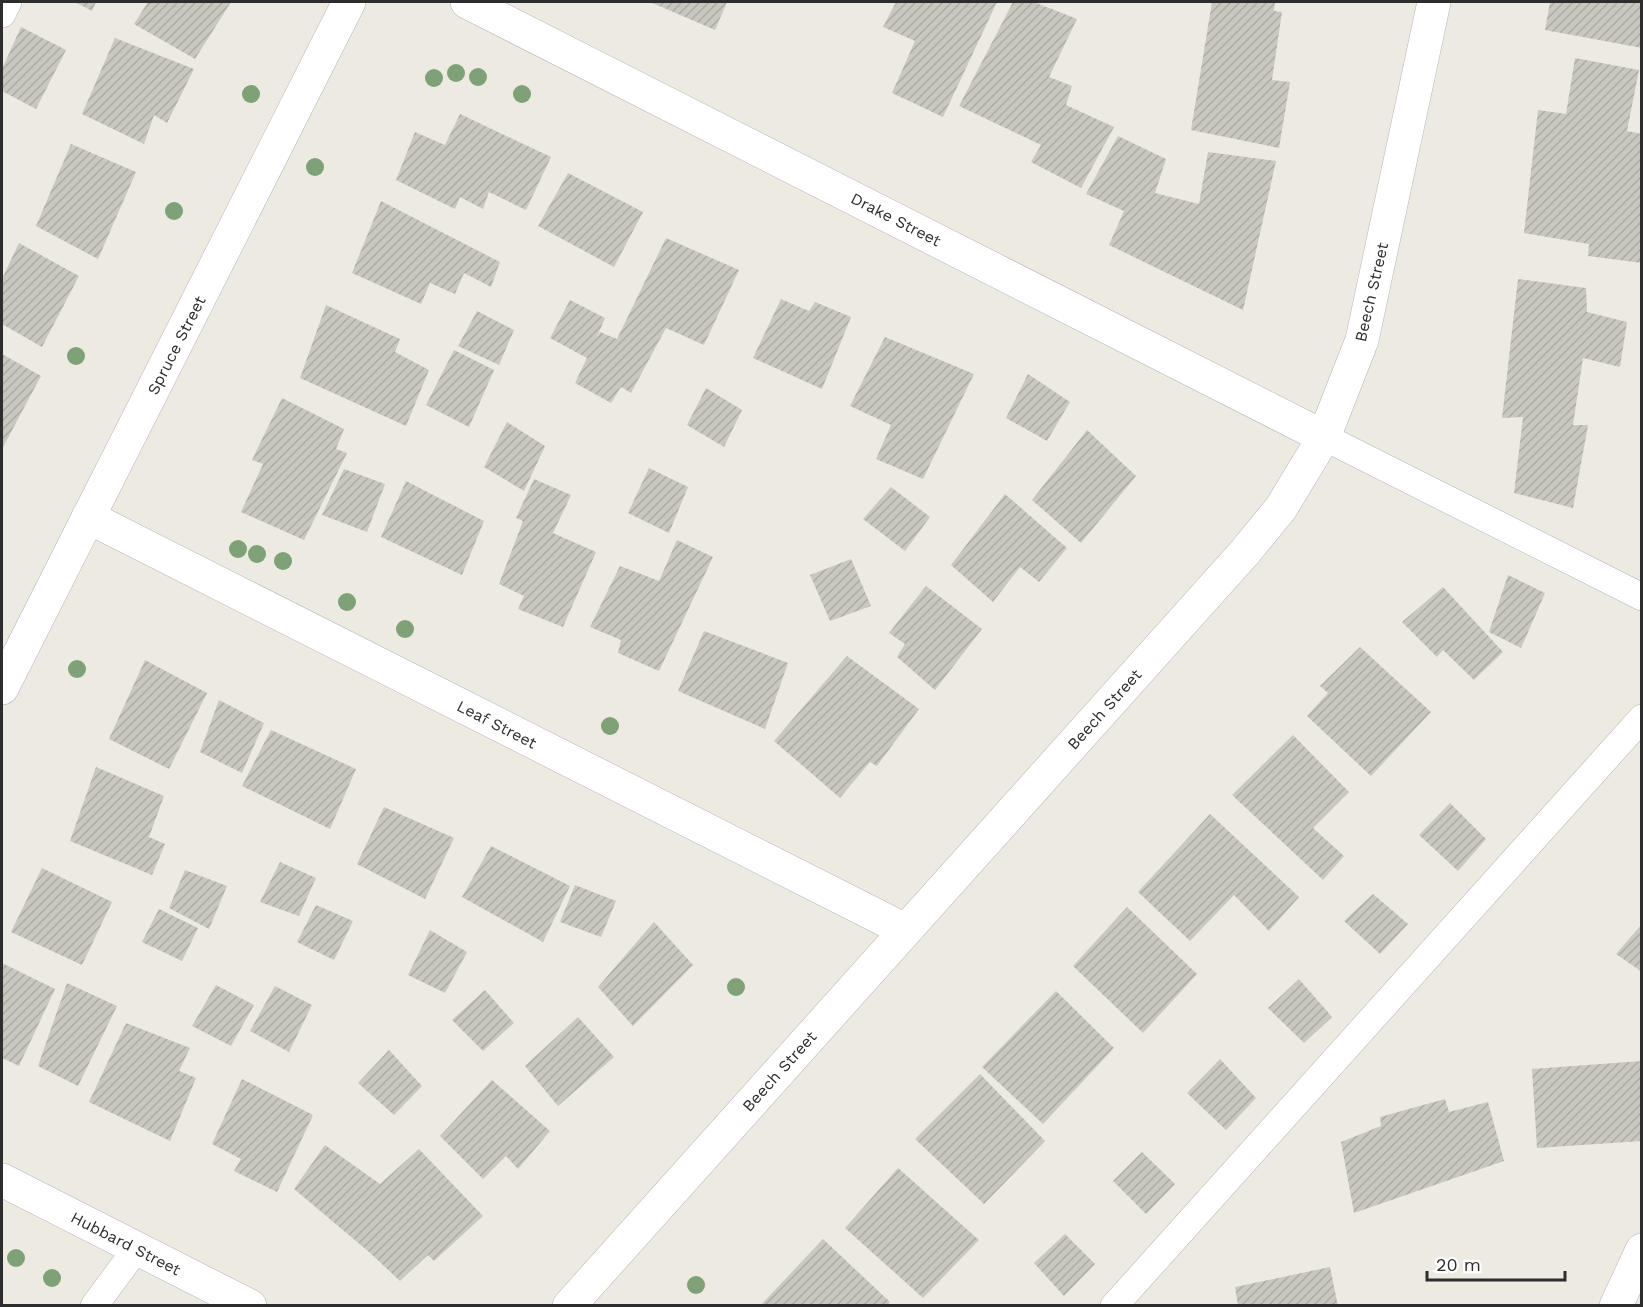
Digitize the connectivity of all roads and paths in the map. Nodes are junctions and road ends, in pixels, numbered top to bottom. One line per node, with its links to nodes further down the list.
1 (8, 2): 5 (lane)
2 (350, 2): 7 (street, Spruce Street)
3 (467, 2): 6 (street, Drake Street)
4 (1434, 2): 6 (street, Beech Street)
5 (2, 14)
6 (1324, 437): 8 (lane); 11 (street, Beech Street)
7 (88, 517): 9 (street, Spruce Street); 11 (street, Leaf Street)
8 (1641, 597)
9 (2, 688)
10 (1641, 718): 18 (lane)
11 (905, 930): 17 (street, Beech Street)
12 (2, 1180): 13 (street, Hubbard Street)
13 (137, 1248): 15 (lane); 16 (street, Hubbard Street)
14 (1641, 1250): 19 (street)
15 (94, 1305)
16 (250, 1305)
17 (569, 1305)
18 (1114, 1305)
19 (1616, 1305)

